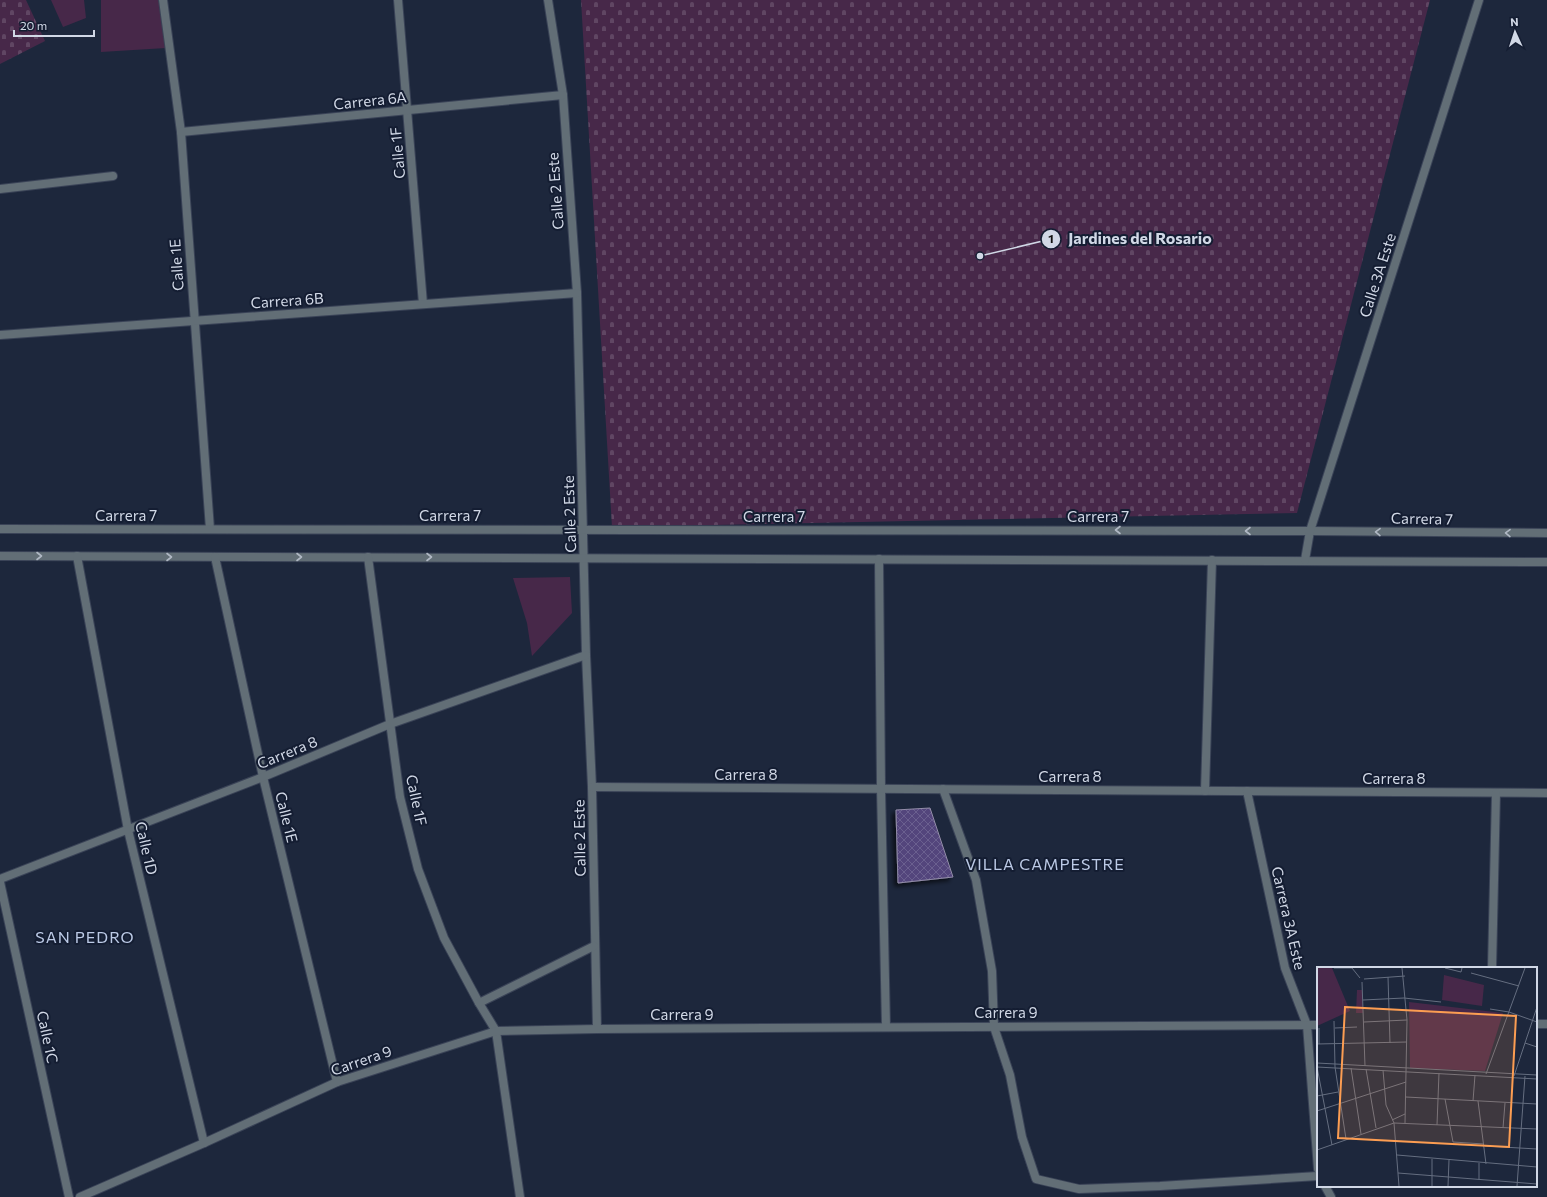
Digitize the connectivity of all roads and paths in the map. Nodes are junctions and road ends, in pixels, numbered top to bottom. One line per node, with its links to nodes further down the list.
1 (163, 0): 7 (street, Calle 1E)
2 (398, 0): 6 (street, Calle 1F)
3 (548, 0): 5 (street, Calle 2 Este)
4 (1479, 0): 17 (street, Calle 3A Este)
5 (563, 95): 6 (street, Carrera 6A); 10 (street, Calle 2 Este)
6 (408, 110): 7 (street, Carrera 6A); 11 (street, Calle 1F)
7 (181, 132): 12 (street, Calle 1E)
8 (113, 176): 9 (street)
9 (0, 189)
10 (577, 293): 11 (street, Carrera 6B); 16 (street, Calle 2 Este)
11 (423, 304): 12 (street, Carrera 6B)
12 (194, 321): 13 (street, Carrera 6B); 15 (street, Calle 1E)
13 (0, 335)
14 (0, 529): 15 (street, Carrera 7)
15 (210, 529): 16 (street, Carrera 7)
16 (583, 530): 17 (street, Carrera 7, one-way to 16); 23 (street, Calle 2 Este)
17 (1310, 531): 18 (street, Carrera 7, one-way to 17); 26 (street, Calle 3A Este)
18 (1547, 533)
19 (0, 556): 20 (street, one-way to 20)
20 (77, 556): 21 (street, one-way to 21); 38 (street, Calle 1D)
21 (215, 557): 22 (street, one-way to 22); 30 (street, Calle 1E)
22 (368, 557): 23 (street, one-way to 23); 29 (street, Calle 1F)
23 (584, 558): 24 (street); 28 (street, Calle 2 Este)
24 (879, 559): 25 (street); 32 (street)
25 (1212, 560): 26 (street); 34 (street)
26 (1305, 560): 27 (street)
27 (1547, 562)
28 (586, 655): 29 (street, Carrera 8); 31 (street, Calle 2 Este)
29 (390, 724): 30 (street, Carrera 8); 43 (street, Calle 1F)
30 (263, 777): 38 (street, Carrera 8); 50 (street, Calle 1E)
31 (592, 787): 32 (street, Carrera 8); 41 (street, Calle 2 Este)
32 (881, 789): 33 (street, Carrera 8); 47 (street)
33 (943, 789): 34 (street, Carrera 8); 46 (street)
34 (1205, 791): 35 (street, Carrera 8)
35 (1247, 791): 36 (street, Carrera 8); 44 (street, Carrera 3A Este)
36 (1496, 793): 37 (street, Carrera 8); 42 (street)
37 (1547, 793)
38 (128, 830): 39 (street, Carrera 8); 51 (street, Calle 1D)
39 (0, 879)
40 (0, 882): 55 (street, Calle 1C)
41 (594, 946): 43 (street); 48 (street, Calle 2 Este)
42 (1492, 967)
43 (479, 1003): 49 (street, Calle 1F)
44 (1307, 1025): 45 (street, Carrera 9); 46 (street, Carrera 9); 52 (street, Carrera 3A Este)
45 (1317, 1025)
46 (994, 1026): 47 (street, Carrera 9); 53 (street)
47 (886, 1027): 48 (street, Carrera 9)
48 (597, 1029): 49 (street, Carrera 9)
49 (496, 1031): 50 (street, Carrera 9); 57 (street)
50 (337, 1082): 51 (street, Carrera 9)
51 (204, 1144): 56 (street, Carrera 9)
52 (1317, 1156)
53 (1317, 1176)
54 (1326, 1187): 58 (street)
55 (68, 1197)
56 (80, 1197)
57 (520, 1197)
58 (1331, 1197)

